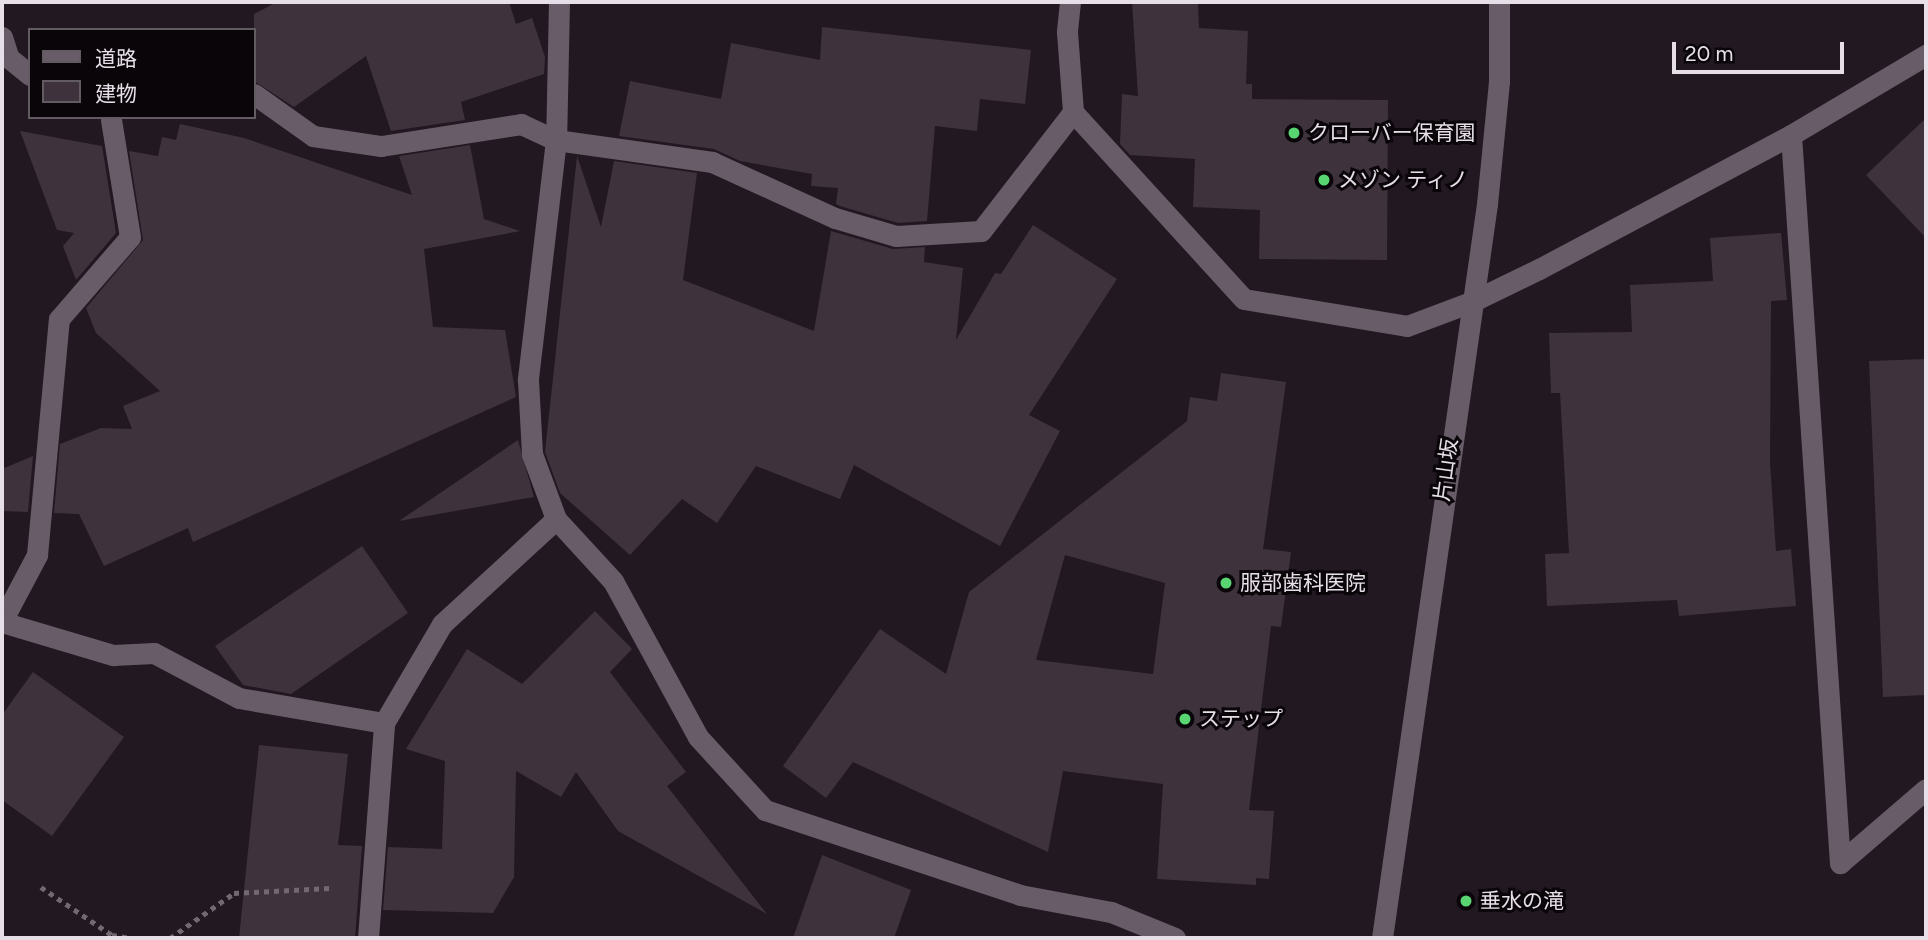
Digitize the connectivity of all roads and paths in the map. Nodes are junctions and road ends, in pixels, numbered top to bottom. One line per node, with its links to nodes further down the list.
1 (559, 2): 12 (street)
2 (1070, 2): 9 (street)
3 (1499, 2): 13 (street, 片山坂)
4 (2, 37): 6 (street)
5 (1926, 55): 11 (street)
6 (6, 59): 7 (street)
7 (28, 74)
8 (256, 95): 12 (street)
9 (1073, 112): 12 (street); 13 (street)
10 (110, 119): 15 (street)
11 (1790, 135): 13 (street); 17 (street)
12 (556, 140): 14 (street)
13 (1471, 302): 24 (street, 片山坂)
14 (556, 519): 16 (street); 23 (street)
15 (2, 621): 16 (street)
16 (384, 723): 18 (street)
17 (1926, 789)
18 (370, 886): 21 (path); 22 (street)
19 (41, 887): 20 (path)
20 (131, 938)
21 (170, 938)
22 (368, 938)
23 (1175, 938)
24 (1381, 938)

